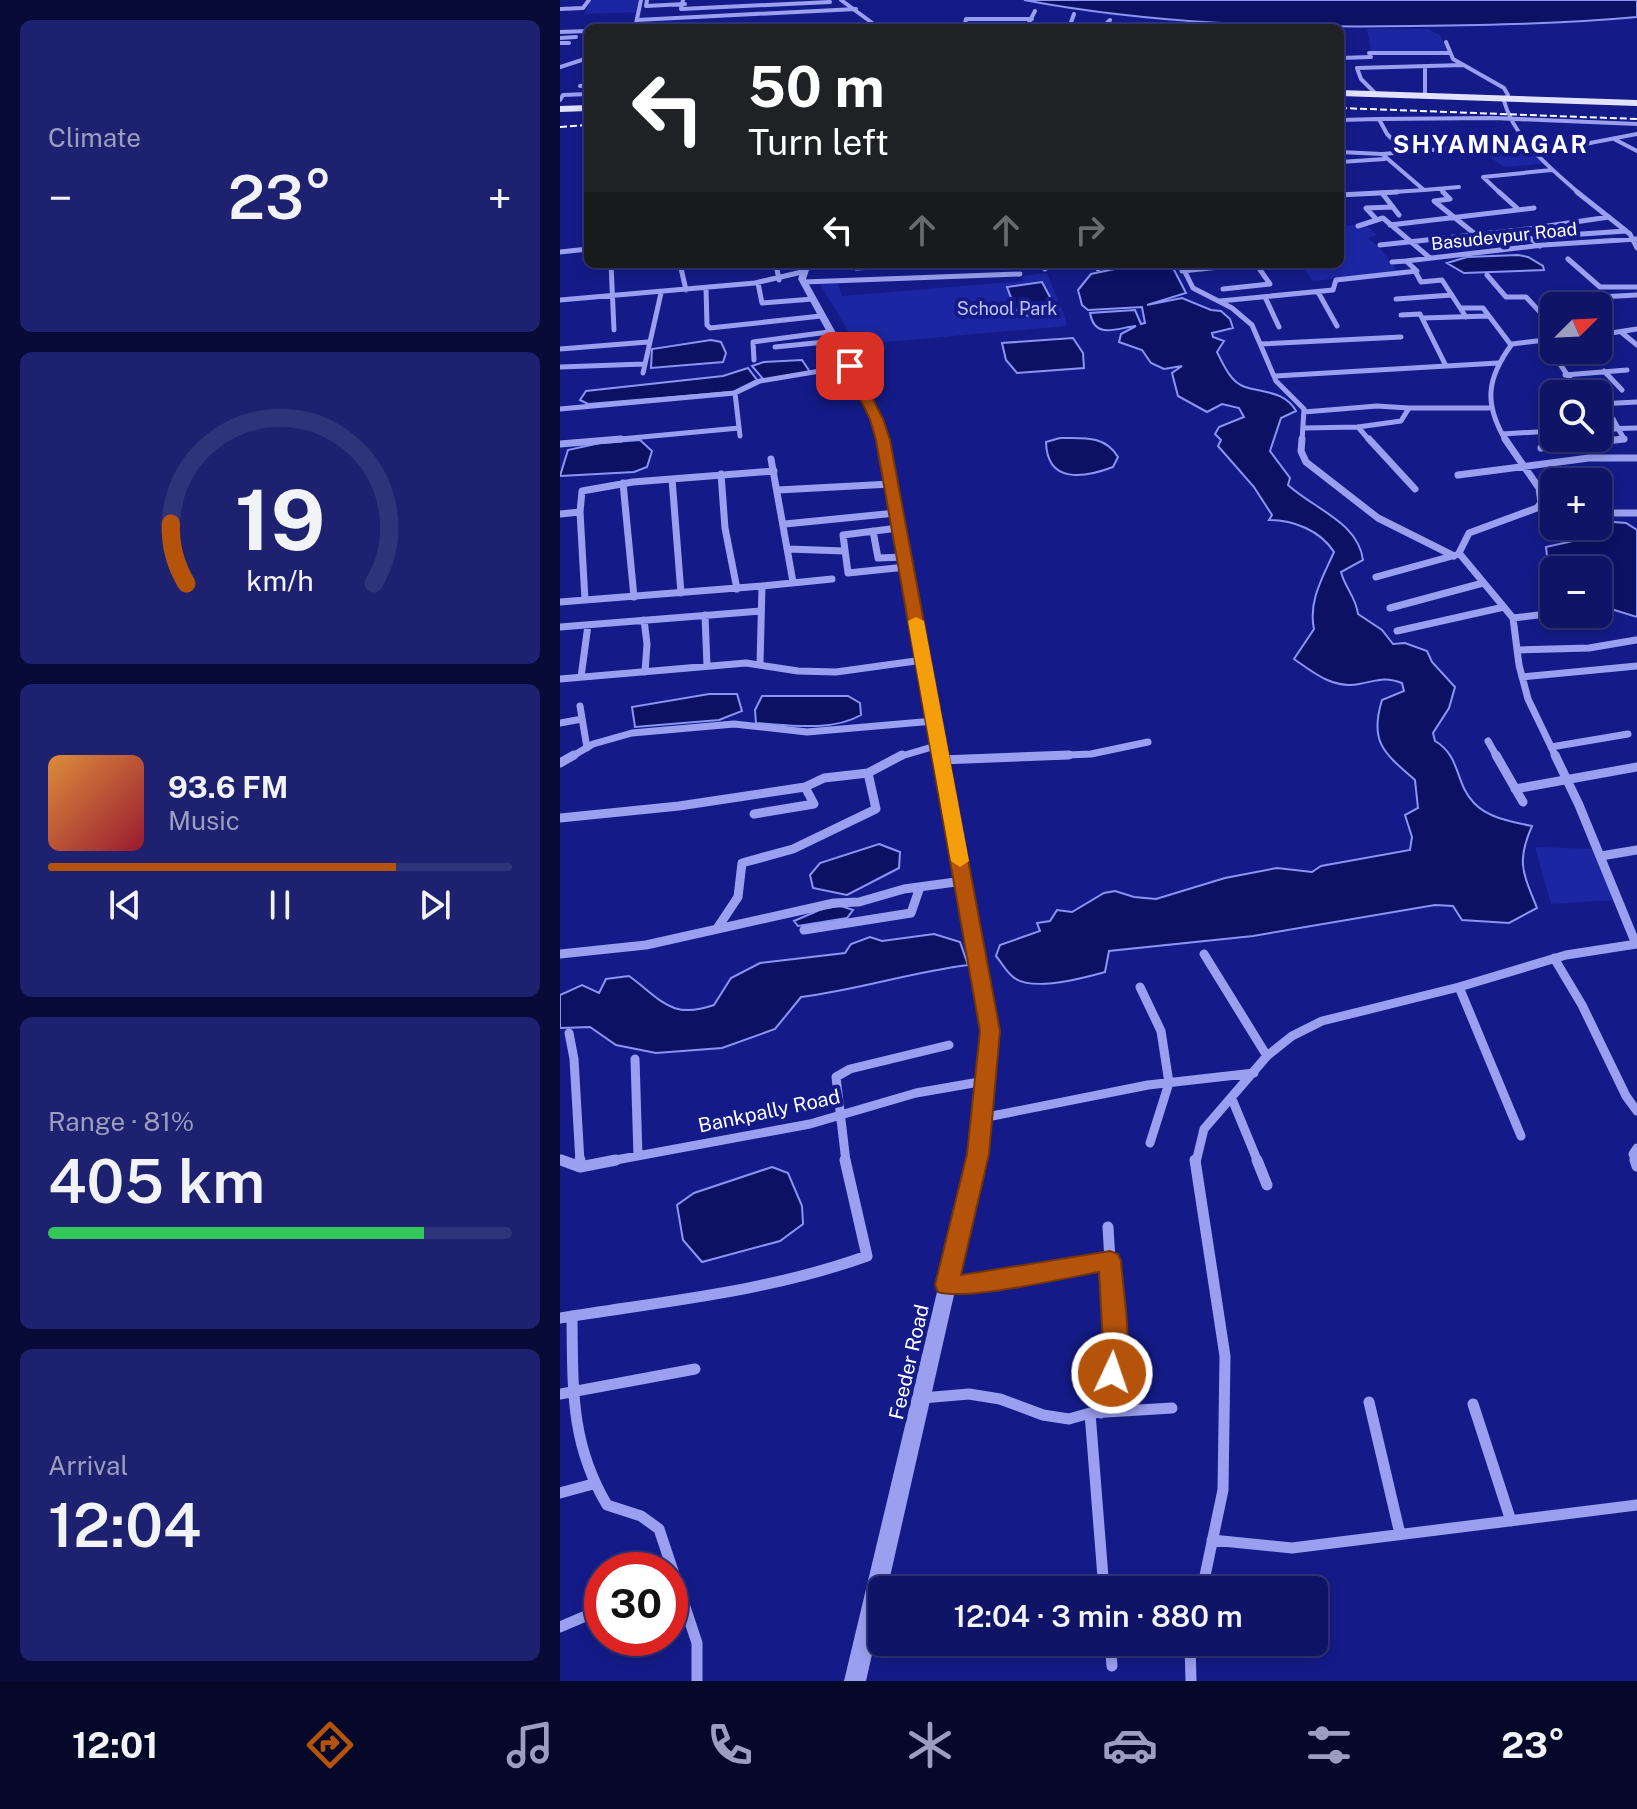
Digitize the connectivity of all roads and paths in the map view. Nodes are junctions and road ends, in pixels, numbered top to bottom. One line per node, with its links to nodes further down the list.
1 (589, 0): 10 (street)
2 (641, 0): 18 (street)
3 (647, 0): 7 (street)
4 (769, 0): 9 (street)
5 (825, 0): 9 (street)
6 (841, 0): 11 (street)
7 (682, 2): 8 (street)
8 (723, 3): 9 (street)
9 (763, 4)
10 (560, 9)
11 (856, 9): 15 (street); 22 (street)
12 (1035, 11): 17 (street)
13 (973, 13): 16 (street)
14 (1074, 14): 25 (street)
15 (681, 18): 18 (street); 21 (street)
16 (971, 19): 17 (street); 23 (street)
17 (1032, 19): 24 (street)
18 (637, 20): 20 (street)
19 (1110, 20): 26 (street)
20 (636, 24)
21 (687, 24)
22 (875, 24)
23 (965, 24)
24 (1029, 24)
25 (1070, 24)
26 (1106, 24)
27 (584, 32): 29 (street)
28 (577, 37): 29 (street)
29 (560, 38): 31 (street)
30 (1446, 42): 33 (street)
31 (569, 43)
32 (1365, 44): 34 (street)
33 (1450, 53): 34 (street); 39 (street)
34 (1370, 55): 35 (street); 41 (street)
35 (1344, 58)
36 (560, 59): 37 (street)
37 (584, 59)
38 (584, 60): 40 (street)
39 (1463, 65): 42 (street); 50 (street)
40 (560, 67)
41 (1375, 67): 42 (street); 46 (street)
42 (1425, 67): 48 (street)
43 (580, 86): 44 (street)
44 (584, 86)
45 (1344, 93): 46 (main road)
46 (1375, 93): 48 (main road)
47 (584, 94): 49 (street)
48 (1425, 95): 50 (main road)
49 (560, 100)
50 (1504, 101): 51 (main road); 55 (street)
51 (1637, 103)
52 (584, 108): 53 (main road)
53 (560, 109)
54 (1379, 119): 55 (street); 56 (street); 63 (street)
55 (1508, 119): 57 (street); 60 (street)
56 (1344, 120)
57 (1637, 124)
58 (1637, 134): 59 (street)
59 (1614, 139): 61 (street); 64 (street)
60 (1528, 142): 63 (street); 64 (street)
61 (1637, 151)
62 (1344, 152): 65 (street)
63 (1405, 152): 65 (street)
64 (1538, 153): 67 (street)
65 (1384, 156): 66 (street); 70 (street)
66 (1344, 161)
67 (1552, 170): 75 (street); 77 (street)
68 (1459, 187): 69 (street)
69 (1441, 189): 70 (street); 78 (street)
70 (1424, 190): 71 (street)
71 (1382, 193): 72 (street); 73 (street)
72 (1344, 195)
73 (1393, 207): 76 (street); 79 (street)
74 (1534, 208): 75 (street)
75 (1518, 209): 78 (street)
76 (1399, 215)
77 (1609, 217): 82 (street); 83 (street)
78 (1454, 218): 80 (street); 84 (street)
79 (1376, 219): 80 (street); 81 (street)
80 (1390, 225): 87 (street)
81 (1358, 226)
82 (1520, 230): 84 (street); 89 (street)
83 (1626, 231): 85 (street); 86 (street)
84 (1475, 234): 87 (street)
85 (1552, 236)
86 (1635, 239): 89 (street, Basudevpur Road); 90 (street)
87 (1411, 242): 88 (street); 93 (street)
88 (1380, 245)
89 (1540, 246): 93 (street, Basudevpur Road)
90 (1637, 248)
91 (584, 249): 92 (street)
92 (560, 252)
93 (1430, 258): 95 (street, Basudevpur Road)
94 (1568, 259): 108 (street)
95 (1406, 261): 96 (street); 102 (street, Basudevpur Road)
96 (1392, 262)
97 (611, 268): 116 (street)
98 (681, 268): 111 (street)
99 (777, 268): 106 (street)
100 (1182, 268): 122 (street)
101 (1259, 268): 110 (street)
102 (1415, 271): 112 (street, Basudevpur Road); 114 (street)
103 (804, 273): 104 (street); 106 (street); 119 (street, Feeder Road)
104 (1020, 274)
105 (1487, 275): 124 (street)
106 (779, 280): 107 (street)
107 (758, 283): 109 (street); 119 (street)
108 (1637, 287)
109 (706, 288): 111 (street); 126 (street)
110 (1223, 289)
111 (686, 290): 113 (street)
112 (1318, 292): 118 (street, Basudevpur Road); 130 (street)
113 (661, 293): 116 (street); 139 (street)
114 (1452, 295): 120 (street); 123 (street)
115 (1637, 295): 117 (street)
116 (612, 296): 121 (street); 133 (street)
117 (1612, 296)
118 (1265, 297): 122 (street, Basudevpur Road); 131 (street)
119 (813, 299): 126 (street, Feeder Road)
120 (1396, 299)
121 (560, 300)
122 (1220, 301): 140 (street)
123 (1461, 308): 127 (street); 128 (street)
124 (1540, 312)
125 (1401, 315): 129 (street)
126 (821, 316): 136 (street, Feeder Road)
127 (1488, 316): 128 (street); 141 (street)
128 (1466, 317): 129 (street)
129 (1423, 318): 148 (street)
130 (1337, 326)
131 (1279, 327)
132 (1637, 329): 134 (street)
133 (614, 330)
134 (1621, 332): 135 (street); 142 (street)
135 (1612, 333)
136 (832, 336): 143 (street); 145 (street); 150 (street, Feeder Road)
137 (1401, 337): 140 (street)
138 (1540, 341): 141 (street)
139 (648, 342): 144 (street); 147 (street)
140 (1260, 344): 156 (street)
141 (1511, 345): 146 (street)
142 (1637, 345)
143 (775, 347)
144 (560, 349)
145 (754, 360)
146 (1498, 363): 148 (street); 163 (street)
147 (644, 364): 151 (street); 154 (street)
148 (1445, 364): 156 (street)
149 (1558, 364): 155 (street)
150 (850, 366): 159 (street); 184 (street, Feeder Road)
151 (560, 367)
152 (1627, 370): 153 (street)
153 (1604, 371): 155 (street); 158 (street)
154 (643, 373)
155 (1565, 375): 157 (street)
156 (1275, 376): 165 (street)
157 (1569, 380)
158 (1622, 390)
159 (735, 393): 164 (street); 175 (street)
160 (1637, 402): 161 (street)
161 (1612, 403)
162 (1409, 408): 163 (street); 165 (street); 167 (street)
163 (1489, 408): 173 (street)
164 (560, 409)
165 (1304, 412): 168 (street)
166 (1612, 419): 171 (street)
167 (1358, 427): 168 (street); 185 (street)
168 (1303, 428): 198 (street)
169 (1637, 428): 171 (street)
170 (1612, 429): 171 (street)
171 (1617, 429): 174 (street)
172 (1540, 432): 173 (street)
173 (1502, 434): 178 (street)
174 (1612, 440)
175 (560, 444)
176 (1637, 458): 178 (street)
177 (771, 459): 179 (street)
178 (1523, 465): 181 (street); 187 (street)
179 (774, 471): 180 (street); 186 (street)
180 (721, 474): 182 (street); 205 (street)
181 (1458, 475)
182 (672, 479): 183 (street); 206 (street)
183 (623, 483): 189 (street); 207 (street)
184 (891, 484): 186 (street); 193 (street, Feeder Road)
185 (1415, 489)
186 (778, 490): 194 (street)
187 (1540, 496)
188 (1540, 504): 198 (street)
189 (580, 512): 192 (street); 208 (street)
190 (1612, 513): 191 (street)
191 (1637, 513)
192 (560, 514)
193 (897, 520): 194 (street); 195 (street); 199 (street, Feeder Road)
194 (785, 524): 196 (street)
195 (873, 531): 197 (street); 199 (street)
196 (789, 549): 197 (street); 202 (street)
197 (844, 551): 199 (street)
198 (1456, 554): 200 (street); 203 (street)
199 (905, 562): 222 (street, Feeder Road)
200 (1376, 577)
201 (832, 579): 202 (street)
202 (793, 582): 204 (street)
203 (1483, 583): 210 (street); 211 (street)
204 (762, 586): 205 (street); 212 (street)
205 (737, 589): 206 (street)
206 (681, 593): 207 (street)
207 (634, 597): 208 (street)
208 (585, 600): 209 (street)
209 (560, 602)
210 (1504, 607): 215 (street); 219 (street)
211 (1390, 608)
212 (761, 611): 213 (street); 223 (street)
213 (705, 615): 216 (street); 224 (street)
214 (1540, 615): 215 (street)
215 (1513, 618): 221 (street)
216 (644, 620): 217 (street); 226 (street)
217 (588, 625): 218 (street); 227 (street)
218 (560, 627)
219 (1397, 631)
220 (1636, 640): 221 (street)
221 (1517, 650): 228 (street)
222 (923, 660): 223 (street); 232 (street, Feeder Road)
223 (760, 664): 224 (street)
224 (707, 666): 226 (street)
225 (1635, 668): 228 (street)
226 (645, 672): 227 (street)
227 (581, 677): 229 (street)
228 (1522, 677): 237 (street)
229 (560, 679)
230 (580, 706): 231 (street)
231 (582, 719): 233 (street); 238 (street)
232 (934, 721): 238 (street); 239 (street, Feeder Road)
233 (560, 723)
234 (1628, 734): 237 (street)
235 (1488, 741): 245 (street)
236 (1148, 742): 239 (street)
237 (1551, 747): 243 (street)
238 (587, 748): 240 (street)
239 (940, 752): 242 (street); 251 (street, Feeder Road)
240 (560, 763)
241 (1637, 767): 243 (street)
242 (868, 773): 244 (street); 253 (street)
243 (1567, 778): 245 (street); 250 (street)
244 (805, 787): 247 (street); 248 (street)
245 (1515, 789): 246 (street)
246 (1523, 802)
247 (754, 814)
248 (560, 818)
249 (1637, 850): 250 (street)
250 (1601, 856): 255 (street)
251 (963, 881): 252 (street); 266 (street, Feeder Road)
252 (920, 887): 253 (street); 254 (street)
253 (718, 927): 256 (street)
254 (804, 930)
255 (1636, 944): 258 (street)
256 (560, 954)
257 (1204, 954): 263 (street)
258 (1554, 958): 260 (street); 269 (street)
259 (1140, 987): 267 (street)
260 (1459, 987): 263 (street); 272 (street)
261 (569, 1033): 278 (street)
262 (949, 1045): 270 (street)
263 (1267, 1056): 265 (street)
264 (635, 1059): 275 (street)
265 (1254, 1073): 267 (street); 268 (street)
266 (985, 1081): 270 (street, Bankpally Road); 271 (street, Feeder Road)
267 (1169, 1083): 271 (street); 273 (street)
268 (1232, 1099): 279 (street); 297 (street)
269 (1637, 1111)
270 (839, 1115): 275 (street, Bankpally Road); 283 (street)
271 (981, 1118): 282 (street, Feeder Road)
272 (1521, 1136)
273 (1150, 1143)
274 (1637, 1148): 277 (street)
275 (638, 1156): 278 (street, Bankpally Road)
276 (560, 1160): 278 (street)
277 (1637, 1166)
278 (580, 1167)
279 (1267, 1185)
280 (1108, 1227): 281 (street)
281 (1110, 1261): 282 (street); 291 (street)
282 (947, 1285): 287 (street, Feeder Road)
283 (566, 1318): 285 (street)
284 (695, 1369): 285 (street)
285 (574, 1391): 286 (street); 292 (street)
286 (560, 1394)
287 (921, 1398): 291 (street); 308 (street, Feeder Road)
288 (1369, 1402): 296 (street)
289 (1473, 1404): 295 (street)
290 (1172, 1408): 291 (street)
291 (1096, 1413): 299 (street)
292 (593, 1484): 293 (street); 298 (street)
293 (560, 1493)
294 (1637, 1505): 295 (street)
295 (1511, 1521): 296 (street)
296 (1400, 1534): 297 (street)
297 (1212, 1540): 300 (street)
298 (666, 1552)
299 (1103, 1576)
300 (1205, 1576)
301 (584, 1617): 303 (street)
302 (688, 1618): 307 (street)
303 (560, 1627)
304 (1111, 1656): 306 (street)
305 (1190, 1656): 309 (street)
306 (1112, 1666)
307 (697, 1681)
308 (855, 1681)
309 (1191, 1681)

